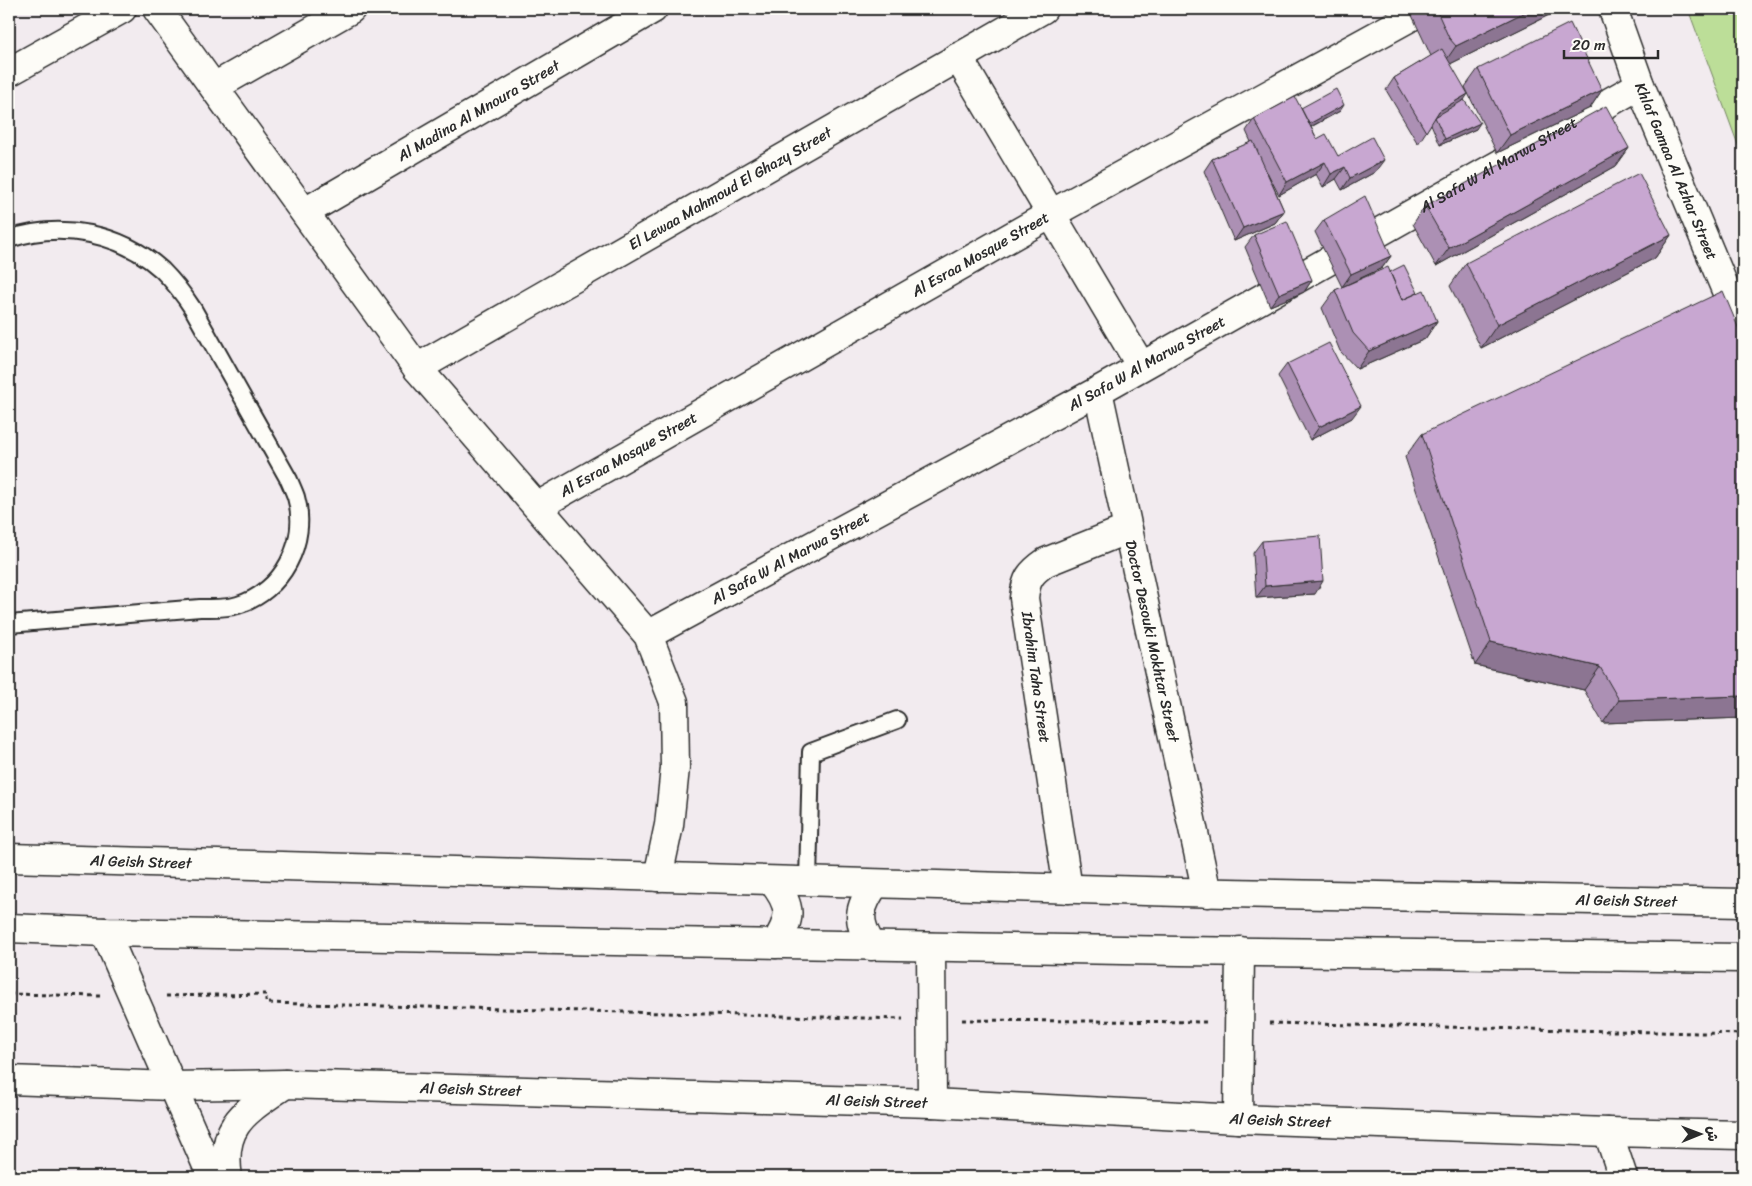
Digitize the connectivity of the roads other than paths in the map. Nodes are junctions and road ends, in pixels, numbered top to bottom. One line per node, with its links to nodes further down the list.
1 (122, 9): 9 (street)
2 (157, 9): 11 (street)
3 (351, 9): 11 (street)
4 (653, 9): 12 (street, Al Madina Al Mnoura Street)
5 (1043, 9): 8 (street, El Lewaa Mahmoud El Ghazy Street)
6 (1425, 9): 13 (street, Al Esraa Mosque Street)
7 (1612, 9): 10 (street, Khlaf Gamaa Al Azhar Street)
8 (958, 57): 13 (street); 17 (street, El Lewaa Mahmoud El Ghazy Street)
9 (9, 72)
10 (1640, 85): 15 (street, Khlaf Gamaa Al Azhar Street); 16 (street, Al Safa W Al Marwa Street)
11 (214, 87): 12 (street)
12 (304, 212): 17 (street)
13 (1051, 214): 16 (street); 19 (street, Al Esraa Mosque Street)
14 (9, 239): 21 (lane)
15 (1743, 330)
16 (1142, 366): 18 (street, Al Safa W Al Marwa Street)
17 (417, 368): 19 (street)
18 (1098, 391): 20 (street, Doctor Desouki Mokhtar Street); 22 (street, Al Safa W Al Marwa Street)
19 (538, 506): 22 (street)
20 (1128, 529): 29 (street, Ibrahim Taha Street); 30 (street, Doctor Desouki Mokhtar Street)
21 (9, 624)
22 (648, 635): 25 (street)
23 (897, 720): 27 (lane)
24 (9, 858): 25 (street, Al Geish Street)
25 (658, 877): 26 (street, Al Geish Street)
26 (773, 882): 27 (street, Al Geish Street); 34 (street)
27 (808, 882): 28 (street, Al Geish Street)
28 (875, 884): 29 (street, Al Geish Street); 35 (street)
29 (1068, 889): 30 (street, Al Geish Street)
30 (1206, 893): 31 (street, Al Geish Street)
31 (1743, 903)
32 (9, 928): 33 (street)
33 (105, 932): 34 (street); 41 (street)
34 (775, 944): 35 (street)
35 (872, 946): 36 (street)
36 (931, 947): 37 (street); 42 (street)
37 (1240, 952): 38 (street); 43 (street)
38 (1743, 958)
39 (9, 1080): 41 (street, Al Geish Street)
40 (285, 1084): 41 (street, Al Geish Street); 42 (street, Al Geish Street); 47 (street)
41 (172, 1086): 46 (street)
42 (932, 1103): 43 (street, Al Geish Street)
43 (1238, 1119): 44 (street, Al Geish Street)
44 (1608, 1132): 45 (street, Al Geish Street); 48 (street)
45 (1743, 1135)
46 (212, 1177)
47 (228, 1177)
48 (1623, 1177)

